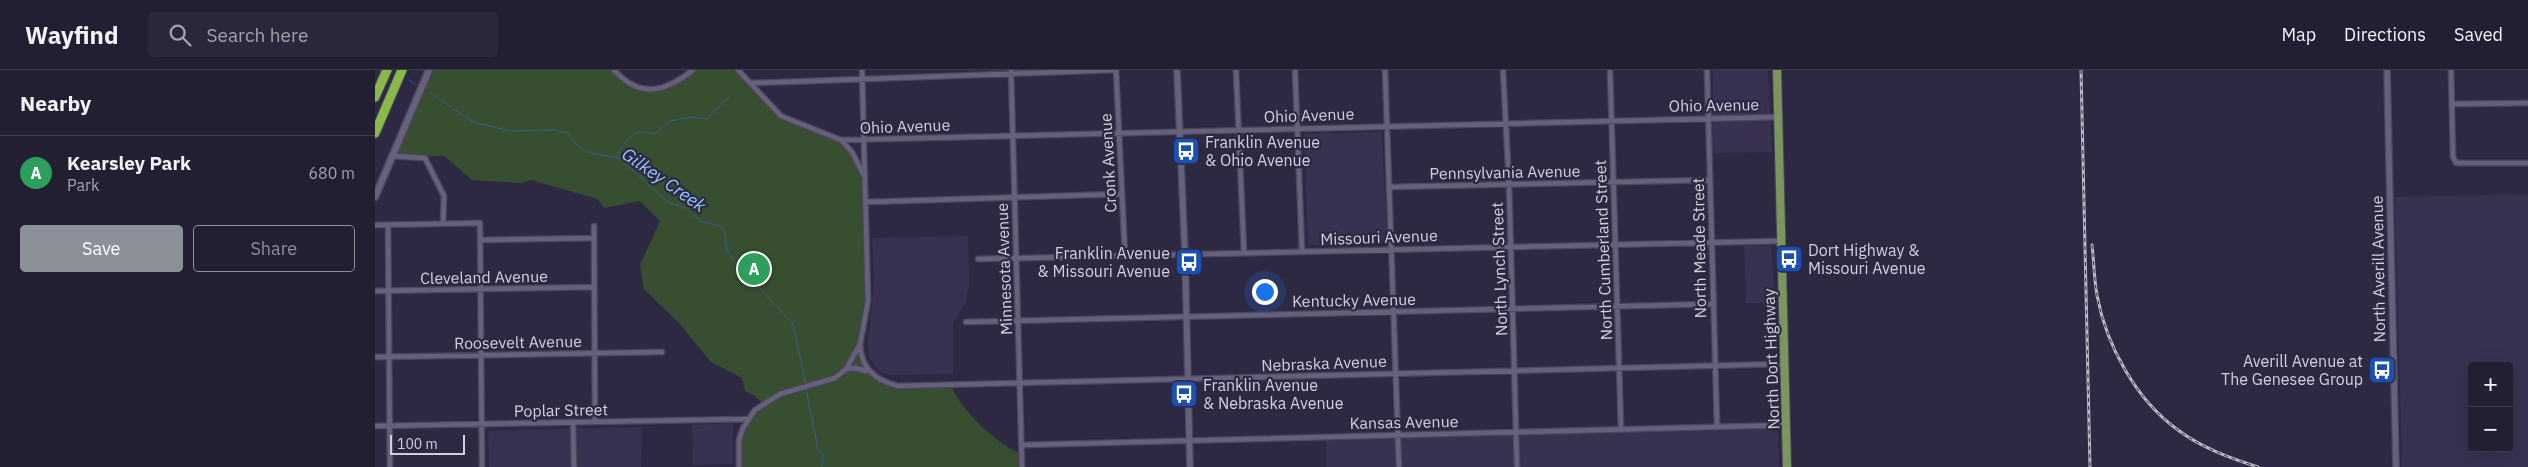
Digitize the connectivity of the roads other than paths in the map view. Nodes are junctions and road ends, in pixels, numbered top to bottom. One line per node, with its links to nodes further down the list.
1 (386, 70): 23 (highway)
2 (402, 70): 32 (highway)
3 (409, 70): 32 (highway)
4 (429, 70): 39 (main road)
5 (614, 70): 6 (street)
6 (693, 70)
7 (738, 70): 22 (street)
8 (862, 70): 21 (street)
9 (1117, 70): 20 (street); 35 (street, Cronk Avenue)
10 (1177, 70): 34 (street)
11 (1236, 70): 33 (street)
12 (1295, 70): 31 (street)
13 (1385, 70): 30 (street)
14 (1503, 70): 29 (street, North Lynch Street)
15 (1610, 70): 28 (street, North Cumberland Street)
16 (1707, 70): 27 (street, North Meade Street)
17 (1777, 70): 26 (main road, North Dort Highway)
18 (2387, 70): 115 (street, North Averill Avenue)
19 (2451, 70): 25 (street)
20 (1011, 72): 21 (street); 36 (street, Minnesota Avenue)
21 (863, 78): 22 (street); 38 (street)
22 (752, 83): 37 (street)
23 (375, 97)
24 (2528, 103): 25 (street)
25 (2453, 104): 40 (street)
26 (1778, 117): 27 (street, Ohio Avenue); 57 (main road, North Dort Highway)
27 (1708, 118): 28 (street, Ohio Avenue); 42 (street, North Meade Street)
28 (1612, 120): 29 (street, Ohio Avenue); 43 (street, North Cumberland Street)
29 (1505, 122): 30 (street, Ohio Avenue); 44 (street, North Lynch Street)
30 (1387, 125): 31 (street, Ohio Avenue); 45 (street)
31 (1298, 128): 33 (street, Ohio Avenue); 61 (street)
32 (376, 130)
33 (1239, 130): 34 (street, Ohio Avenue); 62 (street)
34 (1179, 131): 35 (street, Ohio Avenue); 63 (street)
35 (1120, 132): 36 (street, Ohio Avenue); 46 (street, Cronk Avenue)
36 (1013, 136): 38 (street, Ohio Avenue); 48 (street, Minnesota Avenue)
37 (841, 140): 38 (street, Ohio Avenue); 41 (street)
38 (864, 140): 41 (street)
39 (392, 156): 47 (main road); 50 (street)
40 (2528, 163)
41 (865, 179): 49 (street)
42 (1710, 180): 43 (street, Pennsylvania Avenue); 56 (street, North Meade Street)
43 (1613, 182): 44 (street, Pennsylvania Avenue); 58 (street, North Cumberland Street)
44 (1509, 184): 45 (street, Pennsylvania Avenue); 59 (street, North Lynch Street)
45 (1390, 187): 60 (street)
46 (1122, 194): 48 (street); 64 (street, Cronk Avenue)
47 (375, 197)
48 (1015, 197): 49 (street); 65 (street, Minnesota Avenue)
49 (866, 202): 78 (street)
50 (443, 224): 52 (street); 55 (street)
51 (375, 225): 52 (street)
52 (388, 225): 70 (street)
53 (594, 226): 54 (street)
54 (594, 238): 55 (street); 67 (street)
55 (479, 240): 68 (street)
56 (1712, 241): 57 (street, Missouri Avenue); 58 (street, Missouri Avenue); 71 (street, North Meade Street)
57 (1781, 241): 84 (main road, North Dort Highway)
58 (1615, 244): 59 (street, Missouri Avenue); 72 (street, North Cumberland Street)
59 (1511, 246): 60 (street, Missouri Avenue); 73 (street, North Lynch Street)
60 (1392, 249): 61 (street, Missouri Avenue); 74 (street)
61 (1302, 252): 62 (street, Missouri Avenue)
62 (1243, 253): 63 (street, Missouri Avenue)
63 (1185, 254): 64 (street, Missouri Avenue); 75 (street)
64 (1125, 255): 65 (street, Missouri Avenue)
65 (1017, 258): 66 (street, Missouri Avenue); 76 (street, Minnesota Avenue)
66 (978, 260)
67 (594, 287): 68 (street, Cleveland Avenue); 80 (street)
68 (480, 290): 70 (street, Cleveland Avenue); 81 (street)
69 (375, 291): 70 (street, Cleveland Avenue)
70 (388, 291): 82 (street)
71 (1713, 304): 72 (street, Kentucky Avenue); 85 (street, North Meade Street)
72 (1617, 306): 73 (street, Kentucky Avenue); 86 (street, North Cumberland Street)
73 (1513, 308): 74 (street, Kentucky Avenue); 88 (street, North Lynch Street)
74 (1394, 311): 75 (street, Kentucky Avenue); 90 (street)
75 (1187, 316): 76 (street, Kentucky Avenue); 91 (street)
76 (1018, 321): 77 (street, Kentucky Avenue); 92 (street, Minnesota Avenue)
77 (965, 322)
78 (860, 344): 87 (street); 89 (street)
79 (662, 352): 80 (street, Roosevelt Avenue)
80 (595, 353): 81 (street, Roosevelt Avenue); 95 (street)
81 (480, 356): 82 (street, Roosevelt Avenue); 96 (street)
82 (389, 357): 83 (street, Roosevelt Avenue); 99 (street)
83 (375, 358)
84 (1784, 364): 85 (street, Nebraska Avenue); 97 (main road, North Dort Highway)
85 (1715, 365): 86 (street, Nebraska Avenue); 100 (street, North Meade Street)
86 (1619, 368): 88 (street, Nebraska Avenue); 101 (street, North Cumberland Street)
87 (846, 369): 89 (street, Nebraska Avenue); 93 (street)
88 (1515, 370): 90 (street, Nebraska Avenue); 102 (street, North Lynch Street)
89 (871, 373): 92 (street, Nebraska Avenue)
90 (1396, 373): 91 (street, Nebraska Avenue); 103 (street)
91 (1188, 379): 92 (street, Nebraska Avenue); 104 (street)
92 (1020, 383): 105 (street, Minnesota Avenue)
93 (748, 419): 95 (street, Poplar Street); 109 (street)
94 (573, 422): 95 (street, Poplar Street); 96 (street, Poplar Street); 108 (street)
95 (595, 422)
96 (481, 424): 99 (street, Poplar Street); 107 (street)
97 (1787, 425): 100 (street, Kansas Avenue); 114 (main road, North Dort Highway)
98 (375, 426): 99 (street, Poplar Street)
99 (389, 426): 106 (street)
100 (1717, 426): 101 (street, Kansas Avenue)
101 (1621, 429): 102 (street, Kansas Avenue)
102 (1516, 432): 103 (street, Kansas Avenue); 113 (street, North Lynch Street)
103 (1398, 435): 104 (street, Kansas Avenue); 112 (street)
104 (1189, 440): 105 (street, Kansas Avenue); 111 (street)
105 (1022, 445): 110 (street, Minnesota Avenue)
106 (390, 467)
107 (482, 467)
108 (574, 467)
109 (739, 467)
110 (1022, 467)
111 (1190, 467)
112 (1399, 467)
113 (1517, 467)
114 (1787, 467)
115 (2396, 467)

